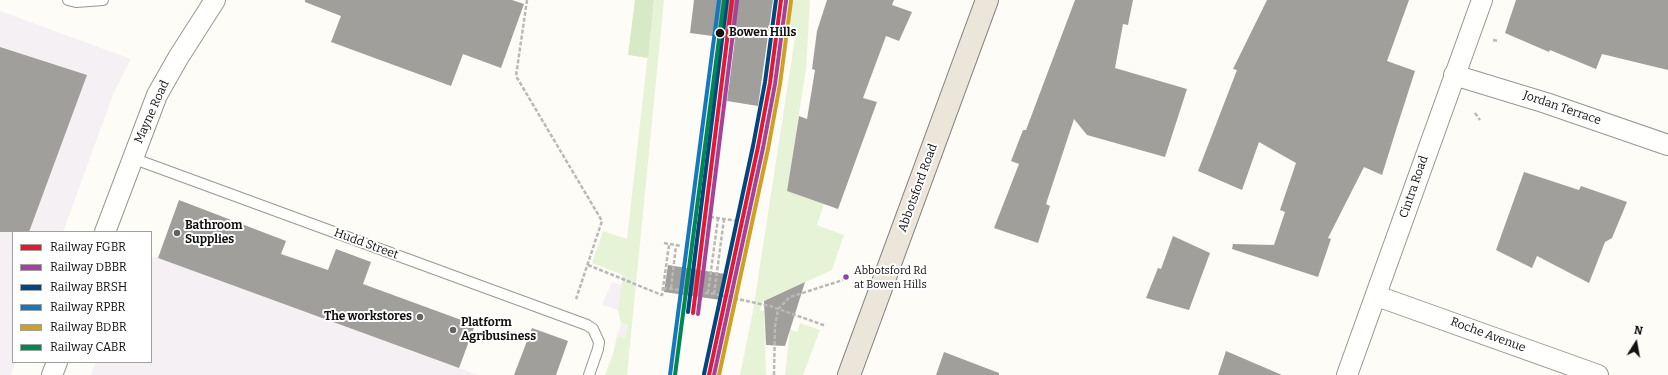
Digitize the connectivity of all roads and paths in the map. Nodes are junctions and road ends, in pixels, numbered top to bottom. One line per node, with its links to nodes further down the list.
1 (68, 0): 2 (lane)
2 (103, 0)
3 (215, 0): 13 (street, Mayne Road)
4 (527, 0): 23 (path)
5 (987, 0): 37 (highway, Abbotsford Road)
6 (1482, 0): 9 (street, Cintra Road)
7 (1493, 40): 8 (path)
8 (1499, 41)
9 (1454, 75): 12 (street, Jordan Terrace); 29 (street, Cintra Road)
10 (1475, 113): 11 (path)
11 (1480, 120)
12 (1668, 145)
13 (132, 158): 18 (street, Mayne Road); 35 (lane, Hudd Street)
14 (710, 217): 15 (path)
15 (718, 218): 16 (path); 27 (path)
16 (724, 219): 17 (path); 28 (path)
17 (738, 221)
18 (104, 231)
19 (664, 243): 20 (path)
20 (669, 244): 21 (path); 25 (path)
21 (676, 246): 22 (path); 26 (path)
22 (681, 246)
23 (588, 265): 25 (path); 30 (path)
24 (842, 280): 31 (path)
25 (663, 288): 26 (path)
26 (671, 288): 27 (path)
27 (708, 293): 28 (path)
28 (714, 294): 31 (path)
29 (1377, 296): 38 (street, Cintra Road); 39 (street, Roche Avenue)
30 (576, 299)
31 (778, 309): 32 (path); 36 (path)
32 (826, 326)
33 (57, 363): 34 (street)
34 (52, 375)
35 (589, 375)
36 (774, 375)
37 (849, 375)
38 (1348, 375)
39 (1598, 375)

